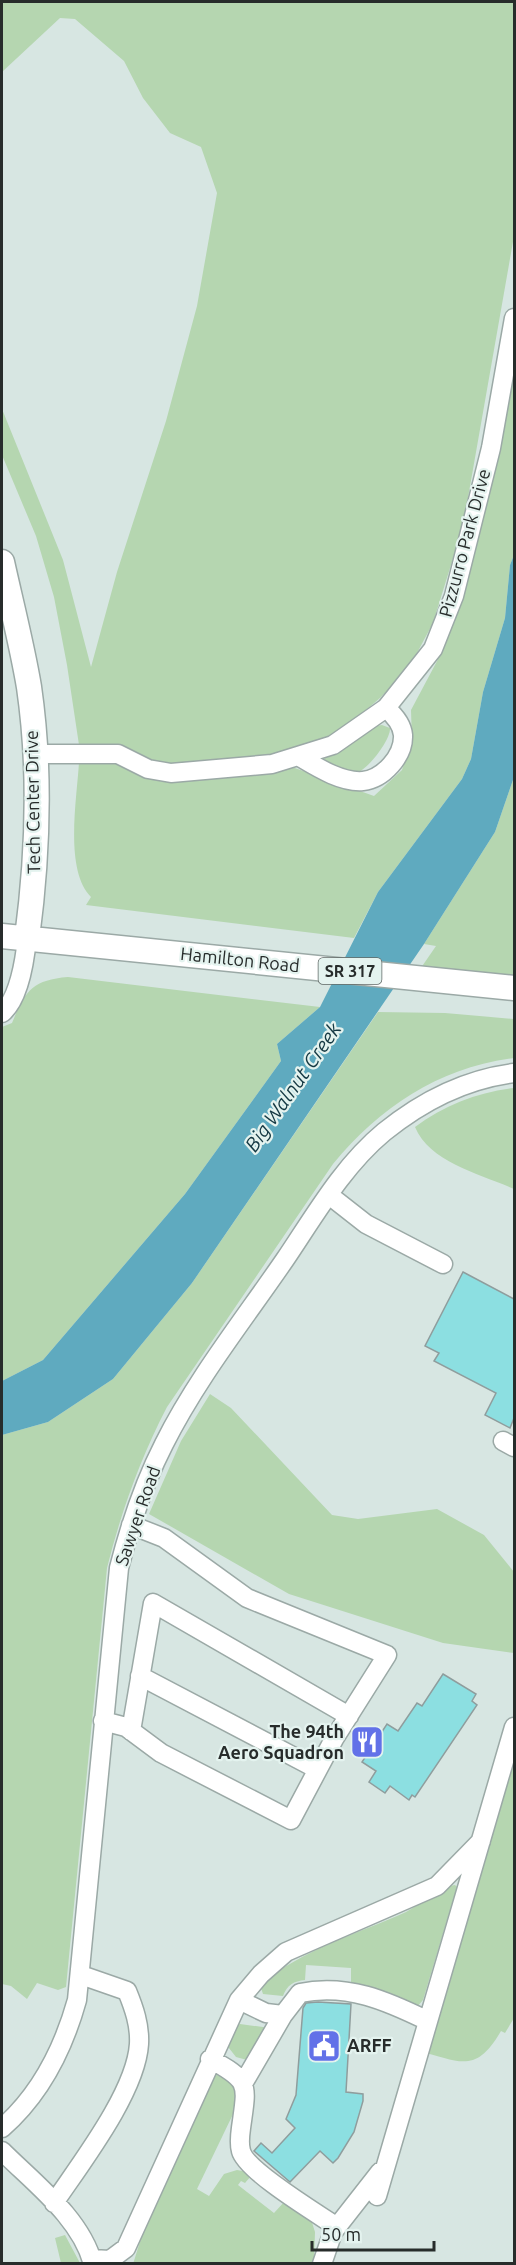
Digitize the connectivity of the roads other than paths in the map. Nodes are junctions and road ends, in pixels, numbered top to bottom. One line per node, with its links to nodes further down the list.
1 (514, 318): 3 (street, Pizzurro Park Drive)
2 (2, 561): 4 (main road, Tech Center Drive)
3 (386, 708): 5 (street, Pizzurro Park Drive); 5 (street)
4 (36, 754): 5 (street, Pizzurro Park Drive); 7 (main road, Tech Center Drive)
5 (298, 756)
6 (2, 936): 7 (main road, Hamilton Road / SR 317)
7 (27, 938): 8 (main road, Hamilton Road / SR 317); 9 (street)
8 (514, 988)
9 (2, 1013)
10 (514, 1073): 11 (street, Sawyer Road)
11 (329, 1196): 12 (street); 13 (street, Sawyer Road)
12 (443, 1264)
13 (131, 1526): 15 (street); 16 (street, Sawyer Road)
14 (140, 1676): 15 (street); 18 (street); 19 (street)
15 (349, 1716): 19 (street)
16 (103, 1720): 18 (street); 21 (street, Sawyer Road)
17 (514, 1727): 20 (street)
18 (131, 1731): 19 (street)
19 (317, 1769)
20 (481, 1841): 22 (street); 24 (street)
21 (81, 1975): 27 (street, Sawyer Road); 31 (street)
22 (239, 2000): 23 (street); 25 (street)
23 (283, 2016): 24 (street); 26 (street)
24 (428, 2021): 29 (street)
25 (210, 2059): 26 (street); 33 (street)
26 (244, 2082): 32 (street)
27 (2, 2128)
28 (2, 2151): 31 (street)
29 (386, 2164): 30 (street); 32 (street)
30 (377, 2196)
31 (54, 2203): 33 (street)
32 (337, 2227): 34 (street)
33 (94, 2262)
34 (322, 2264)

